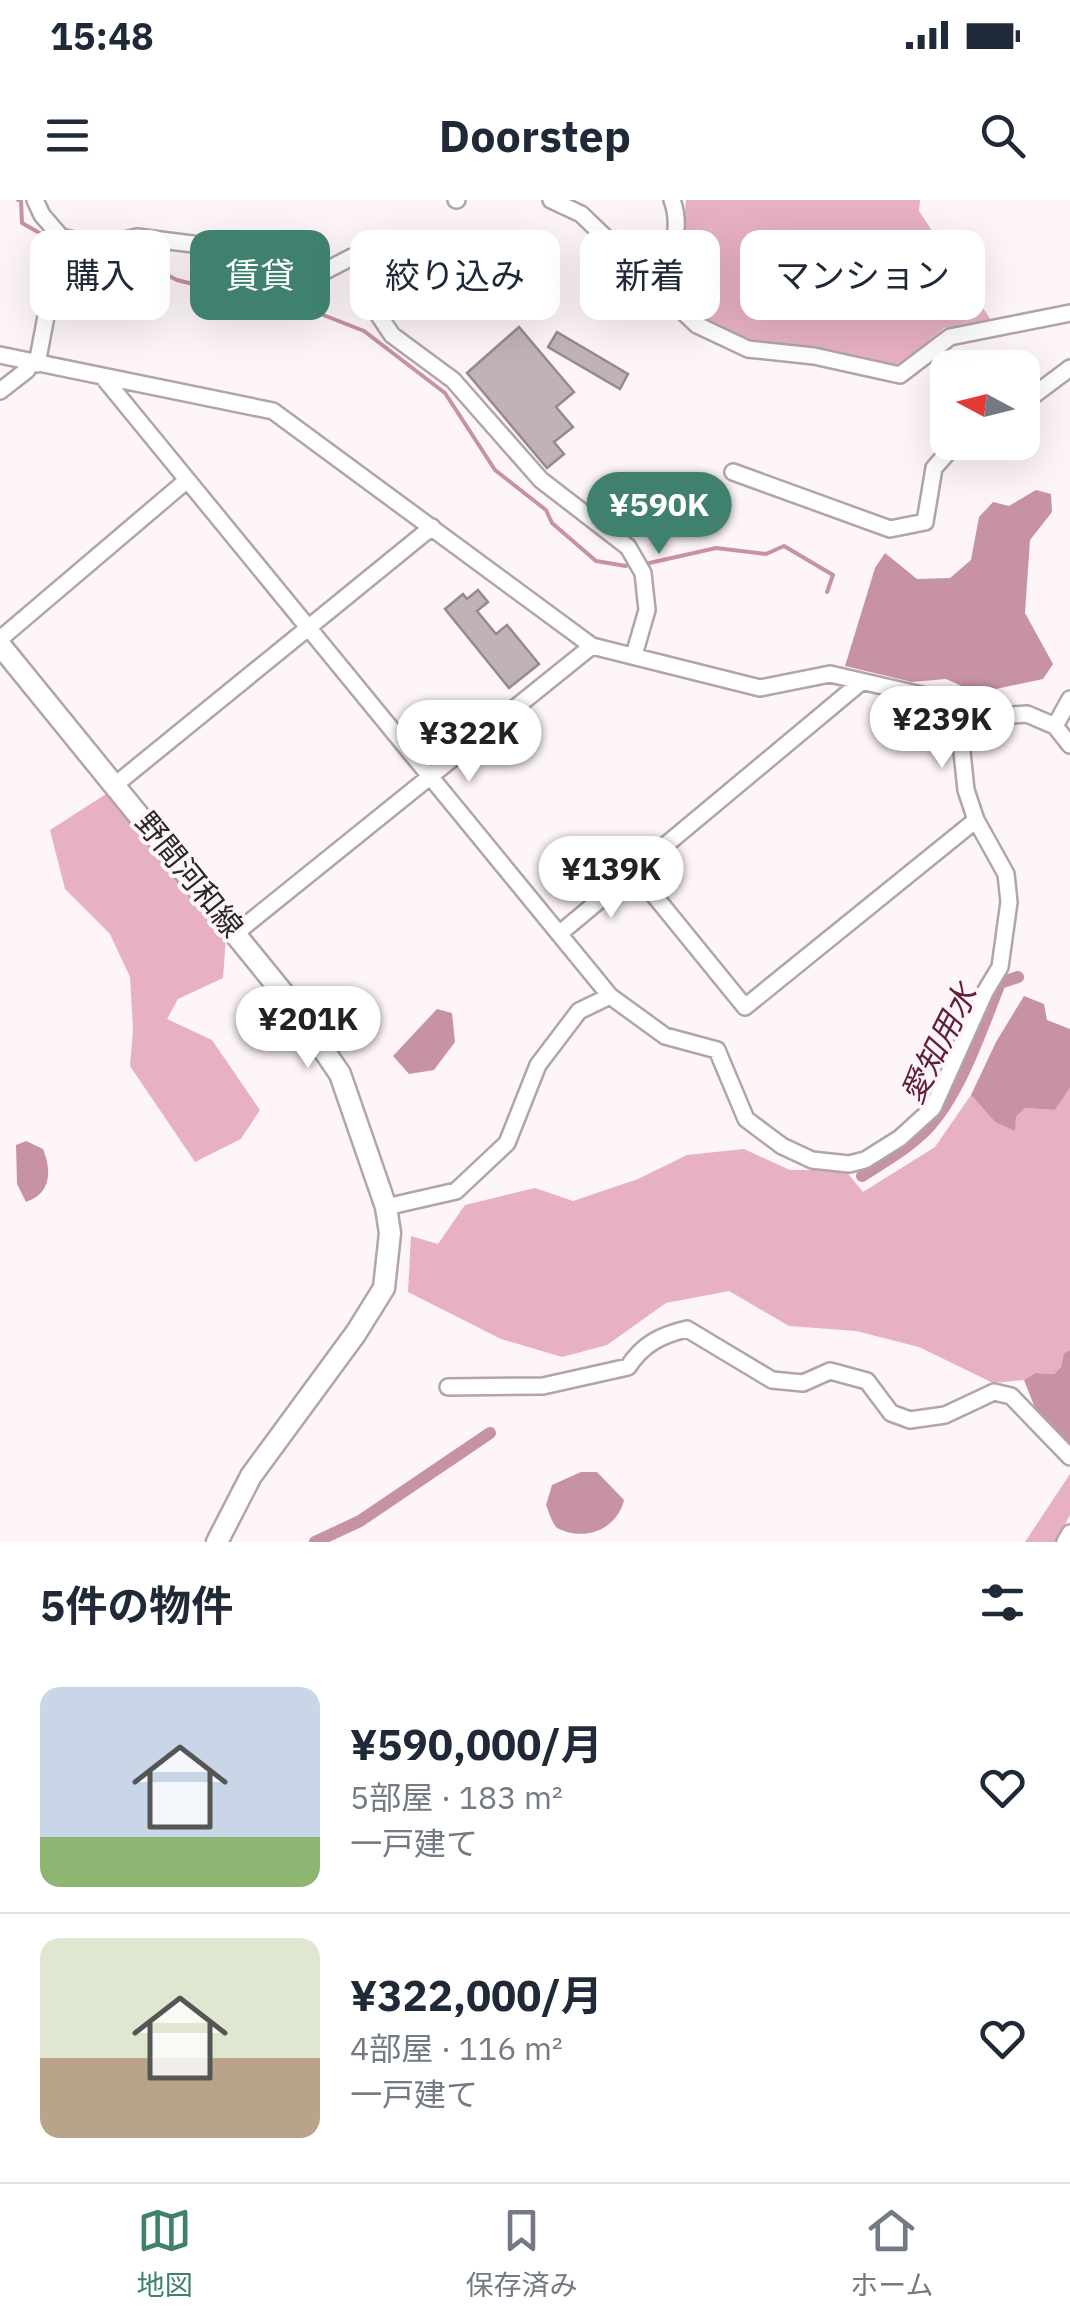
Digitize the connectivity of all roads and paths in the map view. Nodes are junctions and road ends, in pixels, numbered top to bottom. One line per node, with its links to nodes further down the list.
1 (35, 200): 4 (street)
2 (551, 200): 5 (street)
3 (672, 200): 6 (street)
4 (56, 230)
5 (598, 230)
6 (676, 230)
7 (170, 241): 24 (street)
8 (1070, 312): 10 (street)
9 (43, 320): 12 (street)
10 (692, 320)
11 (0, 356): 12 (street)
12 (34, 363): 14 (street); 16 (street)
13 (1070, 368): 15 (street)
14 (103, 377): 19 (street); 20 (street)
15 (1040, 390)
16 (0, 392)
17 (941, 460): 18 (street)
18 (734, 472)
19 (186, 482): 21 (street); 22 (street)
20 (432, 527): 21 (street); 23 (street)
21 (309, 630): 30 (street); 31 (street)
22 (0, 642): 31 (main road, 野間河和線)
23 (592, 646): 24 (street); 30 (street)
24 (634, 654): 25 (street)
25 (860, 683): 27 (street); 33 (street)
26 (1070, 699): 28 (street)
27 (969, 718): 28 (street); 32 (street)
28 (1055, 726): 29 (street)
29 (1070, 745)
30 (433, 776): 34 (street); 35 (street)
31 (114, 785): 34 (main road, 野間河和線)
32 (976, 820): 33 (street); 36 (street)
33 (636, 873): 35 (street)
34 (236, 933): 37 (main road, 野間河和線)
35 (559, 934): 36 (street)
36 (610, 996): 37 (street)
37 (386, 1207): 41 (main road, 野間河和線)
38 (448, 1387): 39 (street)
39 (1070, 1456)
40 (1070, 1533): 42 (street)
41 (217, 1542)
42 (1066, 1542)

